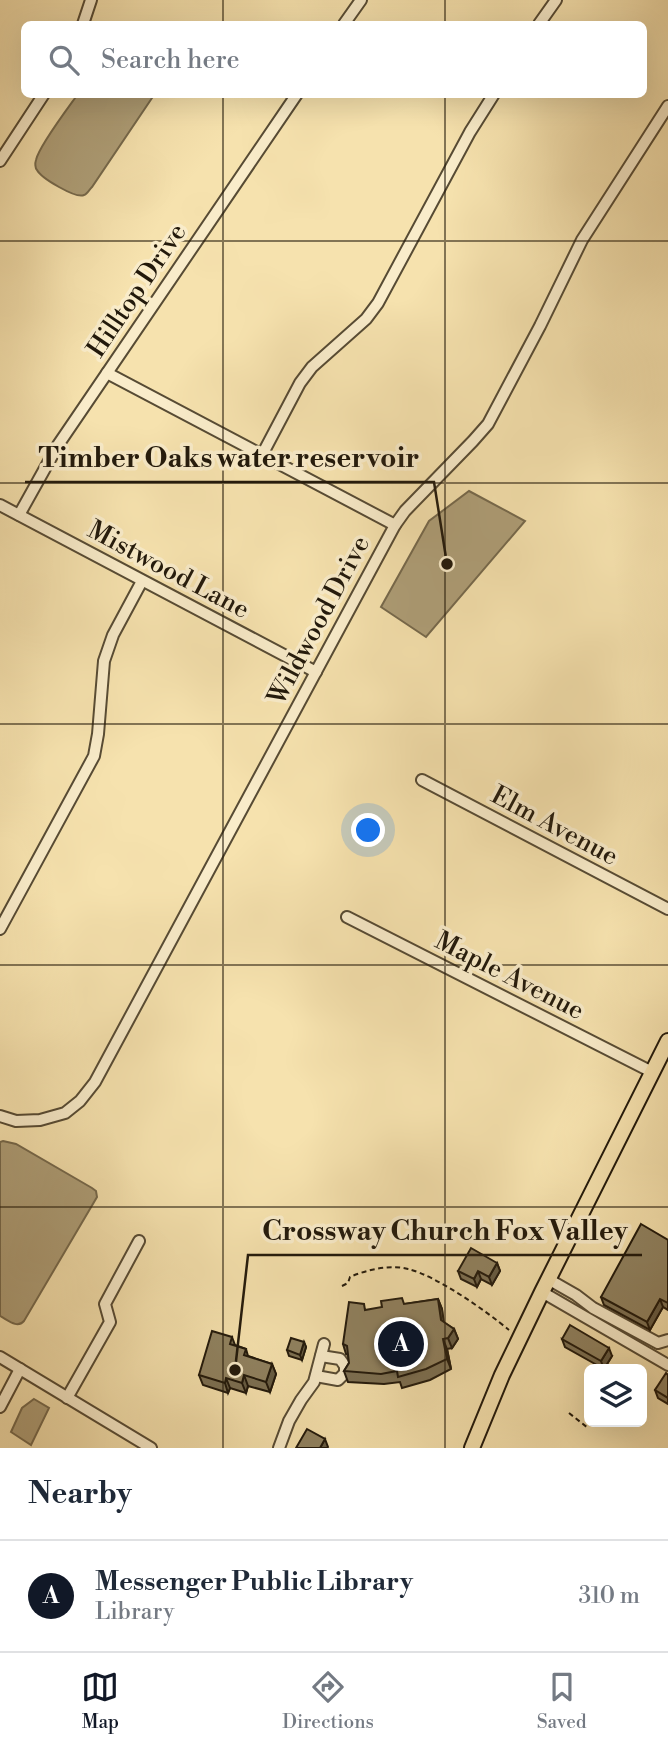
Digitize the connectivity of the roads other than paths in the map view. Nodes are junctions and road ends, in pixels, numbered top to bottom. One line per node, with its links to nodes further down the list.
1 (91, 0): 4 (street)
2 (361, 0): 5 (street)
3 (556, 0): 6 (street)
4 (84, 21)
5 (346, 21)
6 (541, 21)
7 (41, 98): 11 (street)
8 (294, 98): 12 (street, Hilltop Drive)
9 (491, 98): 13 (street)
10 (668, 106): 16 (street, Wildwood Drive)
11 (0, 161)
12 (107, 373): 13 (street); 15 (street, Hilltop Drive)
13 (262, 455): 16 (street)
14 (0, 505): 15 (street, Mistwood Lane)
15 (19, 515): 17 (street, Mistwood Lane)
16 (395, 525): 18 (street, Wildwood Drive)
17 (142, 581): 18 (street, Mistwood Lane); 22 (street)
18 (316, 671): 25 (street, Wildwood Drive)
19 (422, 780): 20 (street, Elm Avenue)
20 (668, 909)
21 (348, 918): 24 (street, Maple Avenue)
22 (0, 929)
23 (668, 1041): 24 (main road)
24 (652, 1072): 27 (main road)
25 (0, 1116)
26 (139, 1241): 33 (street)
27 (545, 1286): 28 (street); 30 (street); 37 (main road)
28 (668, 1340)
29 (0, 1357): 31 (street)
30 (668, 1365)
31 (20, 1369): 33 (street); 34 (street)
32 (316, 1376): 32 (street); 36 (street)
33 (66, 1398): 35 (street)
34 (0, 1407)
35 (151, 1448)
36 (279, 1448)
37 (472, 1448)

